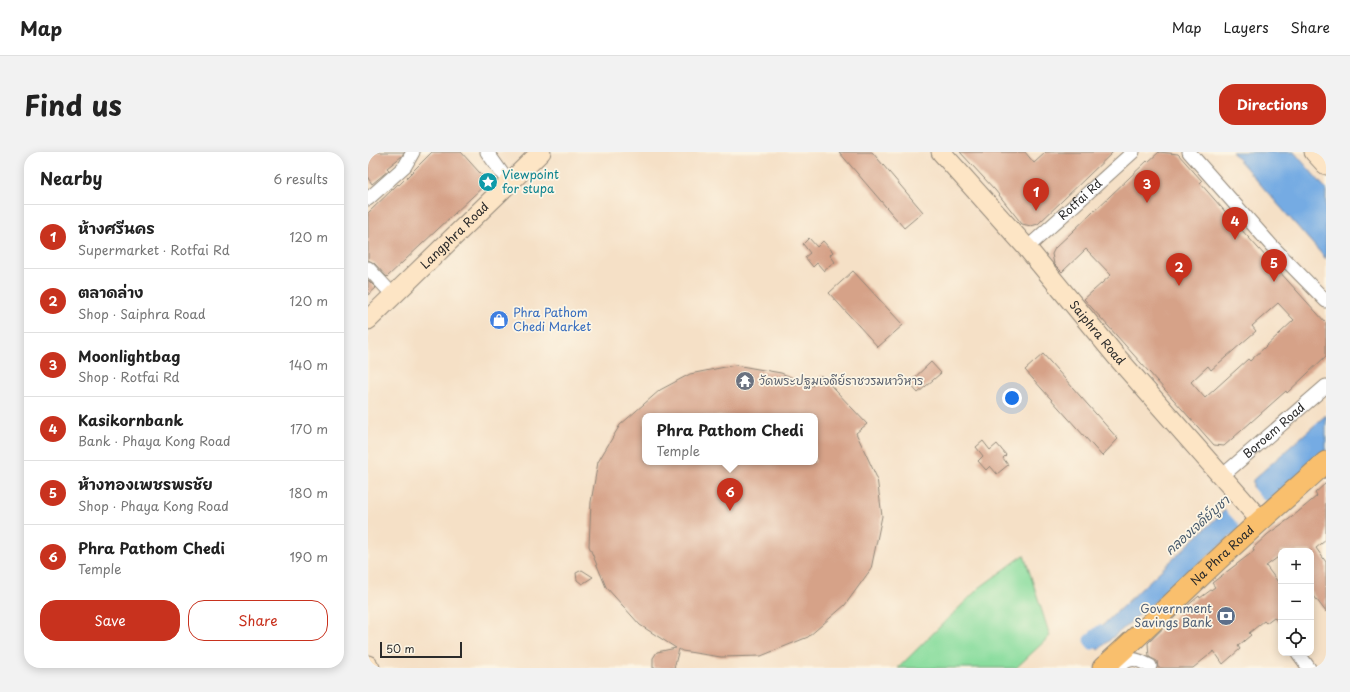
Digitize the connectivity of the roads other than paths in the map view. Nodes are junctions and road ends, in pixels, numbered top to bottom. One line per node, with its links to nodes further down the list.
1 (413, 152): 10 (street)
2 (487, 152): 9 (street)
3 (541, 152): 9 (street, Langphra Road)
4 (941, 152): 11 (street, Saiphra Road)
5 (1133, 152): 11 (street, Rotfai Rd)
6 (1189, 152): 14 (street)
7 (1314, 152): 8 (street)
8 (1326, 165)
9 (509, 183): 13 (street, Langphra Road)
10 (368, 199)
11 (1027, 248): 18 (street, Saiphra Road)
12 (368, 268): 13 (street)
13 (393, 295): 15 (street, Langphra Road)
14 (1326, 301)
15 (368, 320)
16 (1326, 386): 18 (street, Boroem Road)
17 (1326, 462): 19 (main road, Na Phra Road)
18 (1224, 479): 20 (street, Saiphra Road)
19 (1275, 509): 20 (street); 21 (main road, Na Phra Road)
20 (1254, 513): 21 (street)
21 (1247, 533): 22 (main road, Na Phra Road)
22 (1124, 654): 25 (street); 25 (street); 27 (main road, Na Phra Road)
23 (1300, 656): 28 (street)
24 (368, 666): 26 (street)
25 (1151, 667)
26 (370, 668)
27 (1102, 668)
28 (1309, 668)

